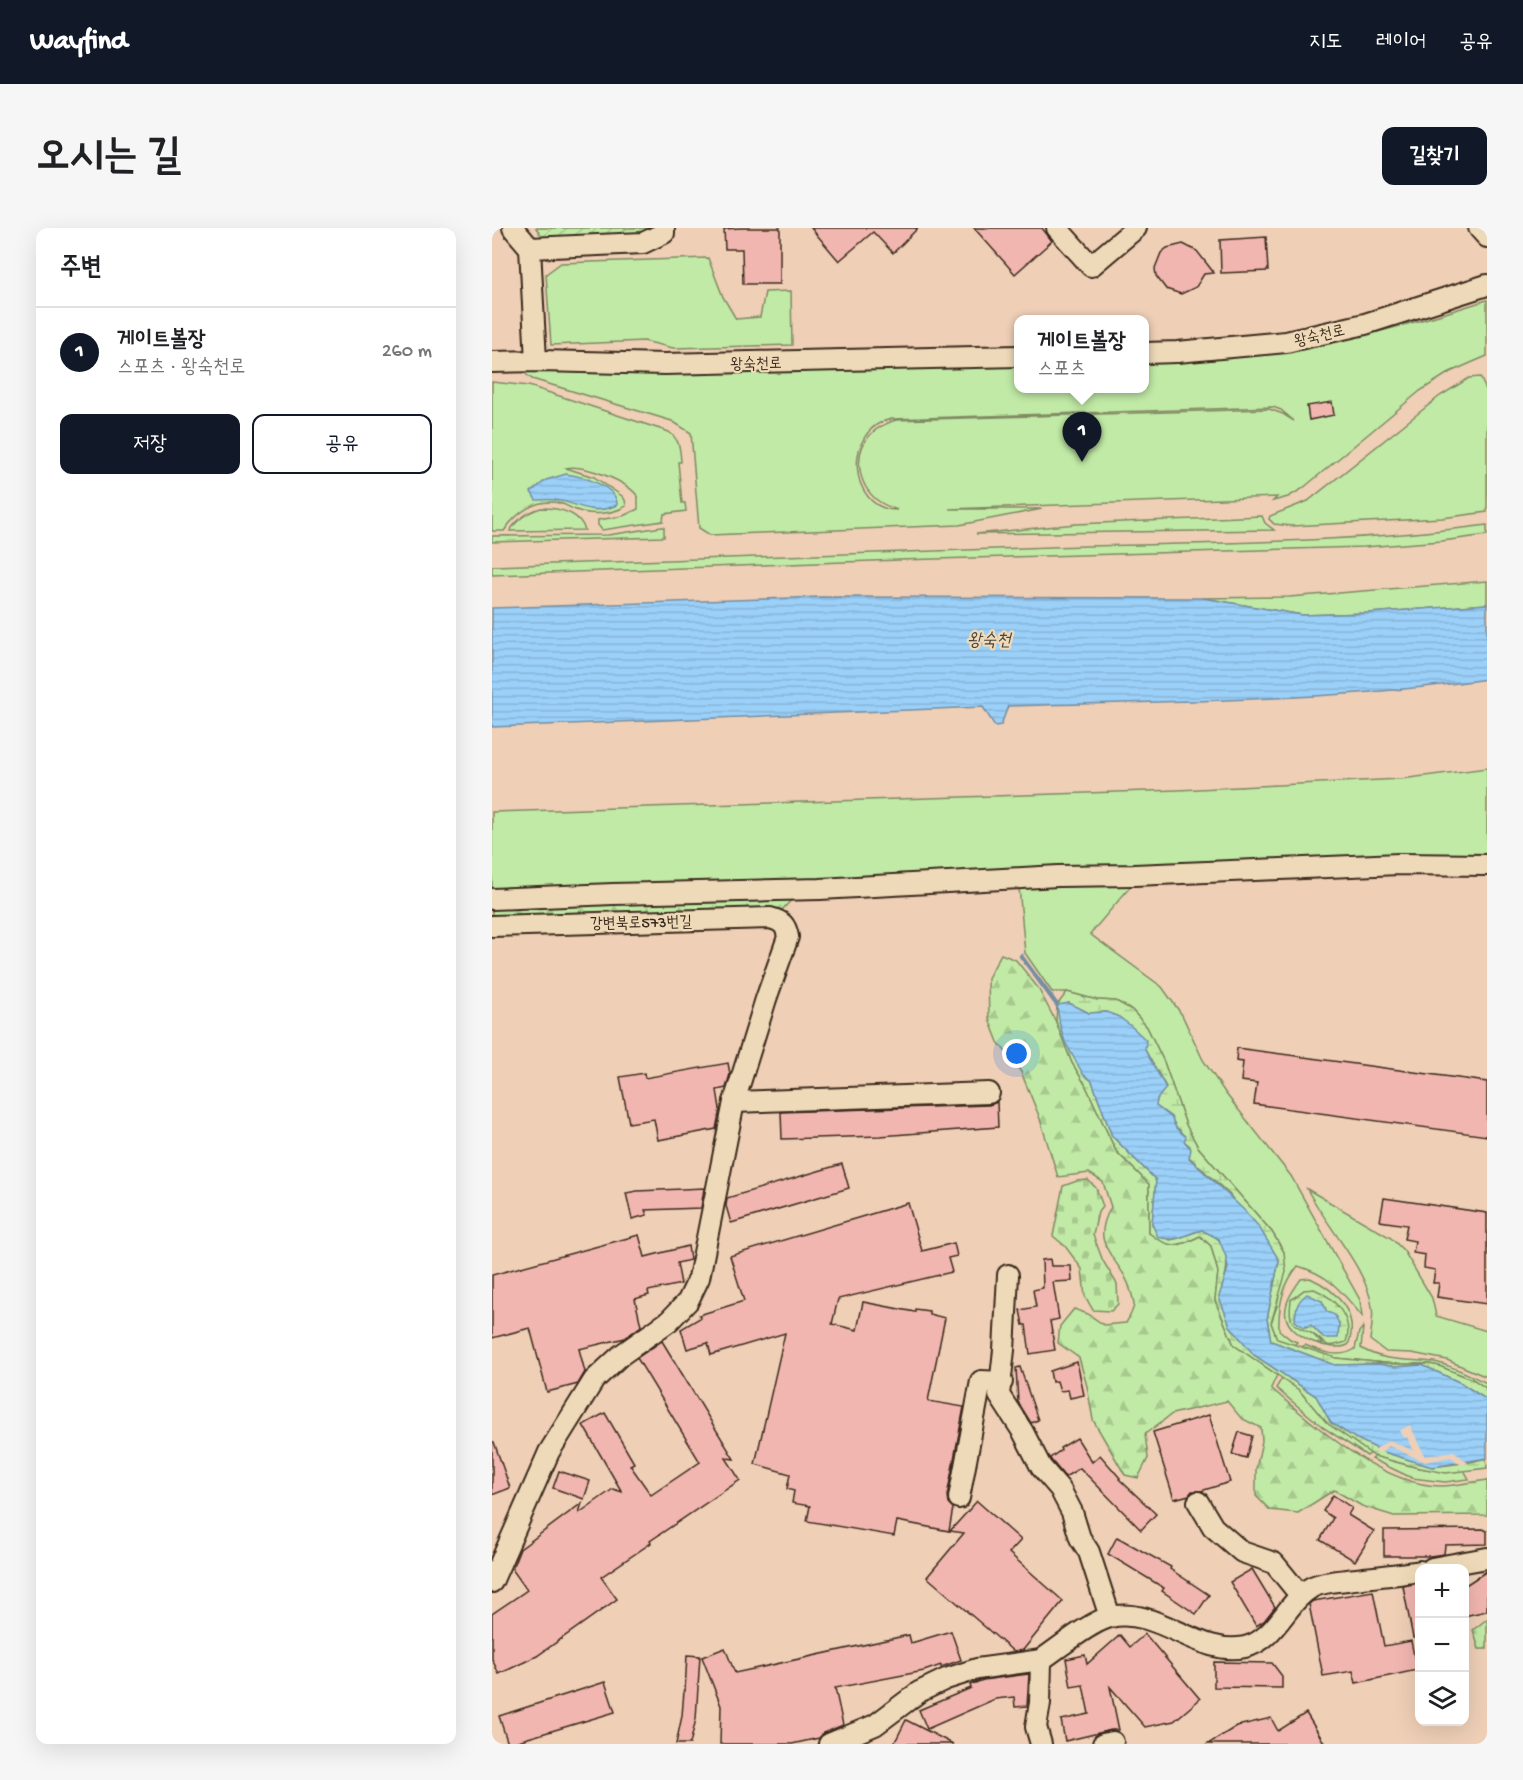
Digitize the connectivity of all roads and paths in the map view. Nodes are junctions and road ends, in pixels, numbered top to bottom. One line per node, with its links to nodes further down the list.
1 (513, 228): 7 (street)
2 (664, 228): 7 (street)
3 (1057, 228): 4 (street)
4 (1136, 228)
5 (1479, 228): 6 (street)
6 (1487, 237)
7 (530, 248): 12 (street)
8 (1487, 285): 9 (street, 왕숙천로)
9 (1149, 352)
10 (1014, 356): 12 (street, 왕숙천로)
11 (492, 362): 12 (street, 왕숙천로)
12 (536, 362)
13 (1487, 865): 14 (street)
14 (492, 899)
15 (492, 926): 17 (street, 강변북로573번길)
16 (989, 1093): 17 (street)
17 (734, 1102): 25 (street)
18 (1008, 1275): 19 (street)
19 (1002, 1382): 20 (street); 27 (street)
20 (959, 1498)
21 (1198, 1502): 26 (street)
22 (1487, 1558): 23 (street)
23 (1457, 1564)
24 (1415, 1571): 26 (street)
25 (492, 1582)
26 (1300, 1595): 27 (street)
27 (1110, 1617): 28 (street)
28 (1041, 1660): 29 (street); 30 (street)
29 (829, 1744)
30 (1041, 1744)

